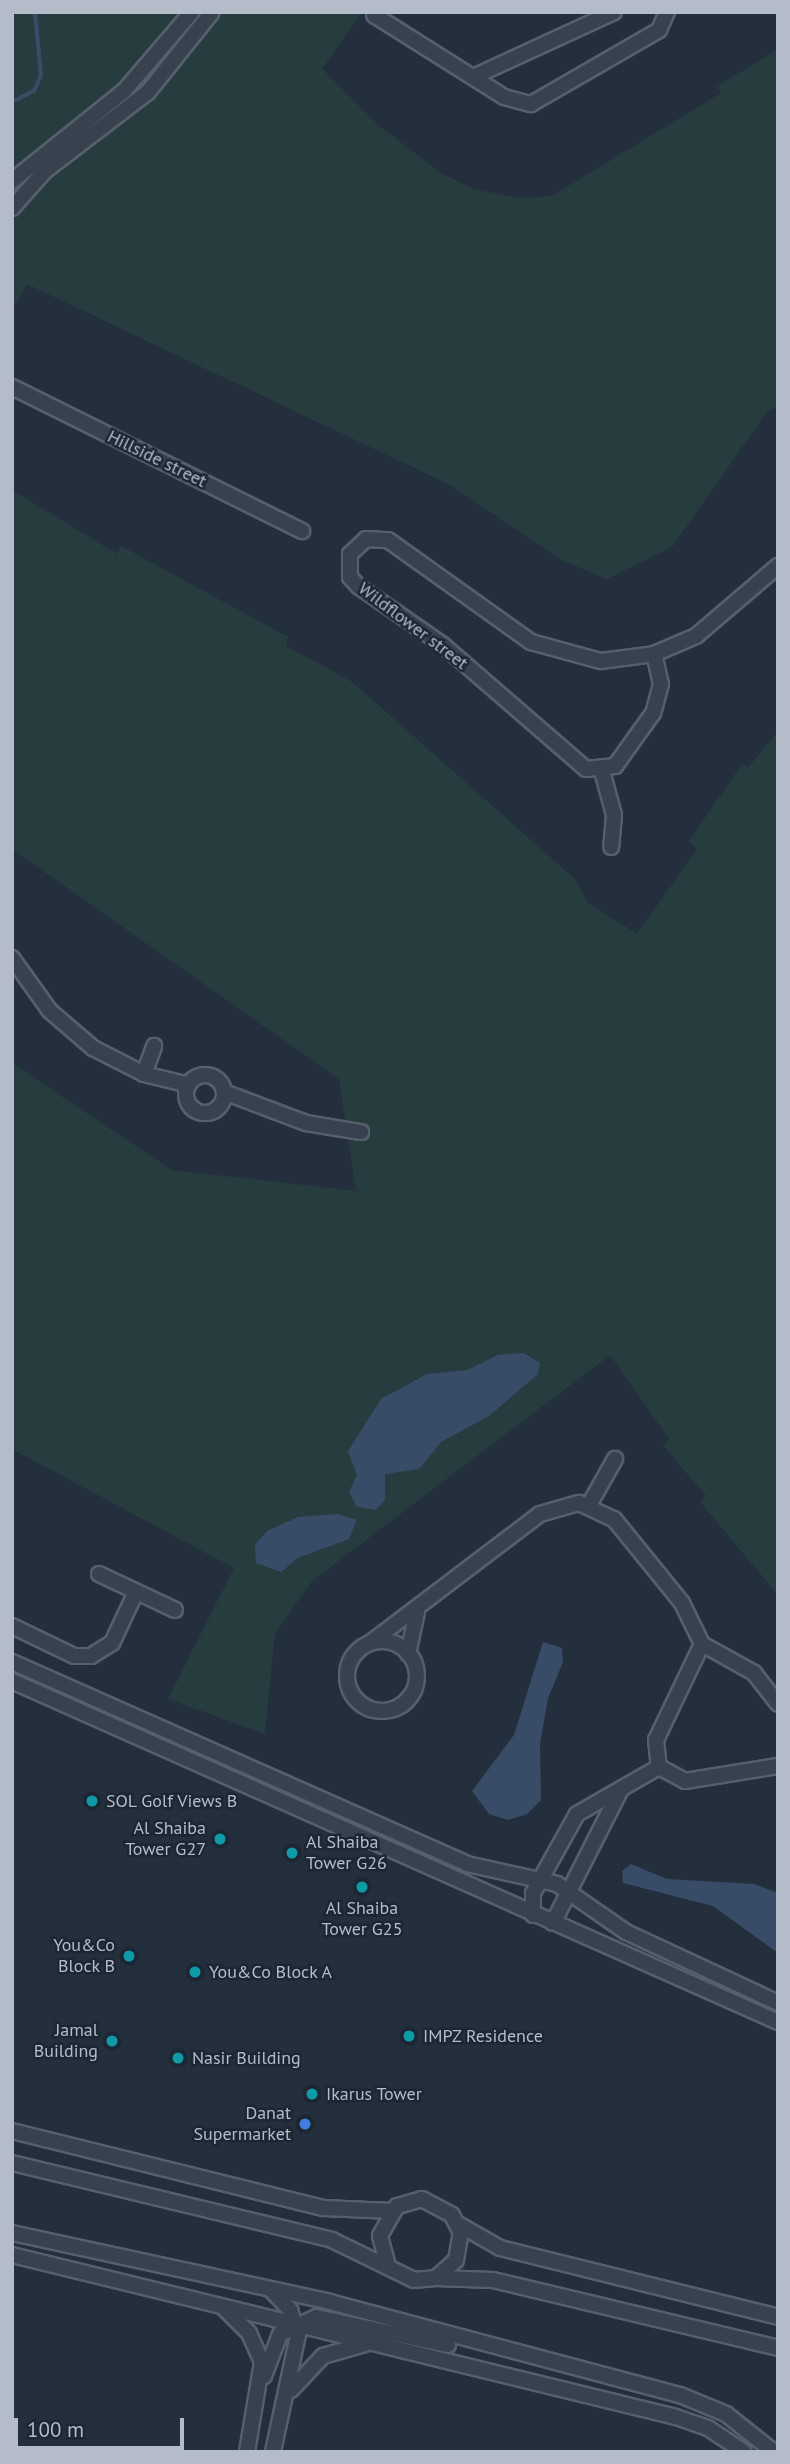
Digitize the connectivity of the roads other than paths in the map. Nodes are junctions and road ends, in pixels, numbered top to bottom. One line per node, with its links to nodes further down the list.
1 (192, 12): 7 (street)
2 (212, 12): 8 (street)
3 (614, 12): 6 (street)
4 (667, 12): 6 (street)
5 (374, 15): 6 (street)
6 (473, 77)
7 (12, 181)
8 (12, 208)
9 (12, 387): 10 (street, Hillside street)
10 (302, 531)
11 (778, 566): 12 (street, Wildflower street)
12 (654, 654): 13 (street); 13 (street, Wildflower street)
13 (602, 771): 14 (street)
14 (611, 847)
15 (12, 958): 17 (street)
16 (154, 1046): 17 (street)
17 (144, 1074): 18 (street)
18 (188, 1086): 19 (street); 19 (street)
19 (224, 1092): 20 (street)
20 (361, 1132)
21 (615, 1460): 22 (street)
22 (589, 1505): 25 (street); 29 (street)
23 (99, 1574): 24 (street)
24 (136, 1591): 26 (street); 27 (street)
25 (419, 1607): 28 (street); 30 (street)
26 (175, 1610)
27 (12, 1626)
28 (370, 1643): 30 (street); 30 (street)
29 (702, 1644): 33 (street); 35 (street)
30 (408, 1654)
31 (12, 1662): 39 (street)
32 (12, 1681): 41 (street)
33 (778, 1704)
34 (778, 1766): 35 (street)
35 (659, 1767): 36 (street)
36 (620, 1790): 37 (street); 38 (street)
37 (566, 1833): 38 (street); 39 (street)
38 (590, 1842): 40 (street)
39 (542, 1882): 40 (street); 41 (street)
40 (569, 1891): 42 (street); 43 (street)
41 (533, 1914): 42 (street)
42 (553, 1923): 44 (street)
43 (778, 2003)
44 (778, 2022)
45 (12, 2132): 47 (street)
46 (12, 2163): 51 (street)
47 (392, 2211): 48 (street); 51 (street)
48 (458, 2224): 52 (street); 55 (street)
49 (12, 2233): 53 (street)
50 (12, 2255): 54 (street)
51 (387, 2262): 52 (street)
52 (436, 2278): 58 (street)
53 (267, 2287): 56 (street); 59 (street)
54 (221, 2306): 56 (street); 60 (street)
55 (778, 2317)
56 (295, 2324): 57 (street); 59 (street); 60 (street); 61 (street)
57 (374, 2342): 61 (street); 64 (street)
58 (778, 2348)
59 (505, 2353): 65 (street)
60 (264, 2376): 62 (street)
61 (288, 2394): 63 (street)
62 (247, 2452)
63 (273, 2452)
64 (744, 2452)
65 (774, 2452)

